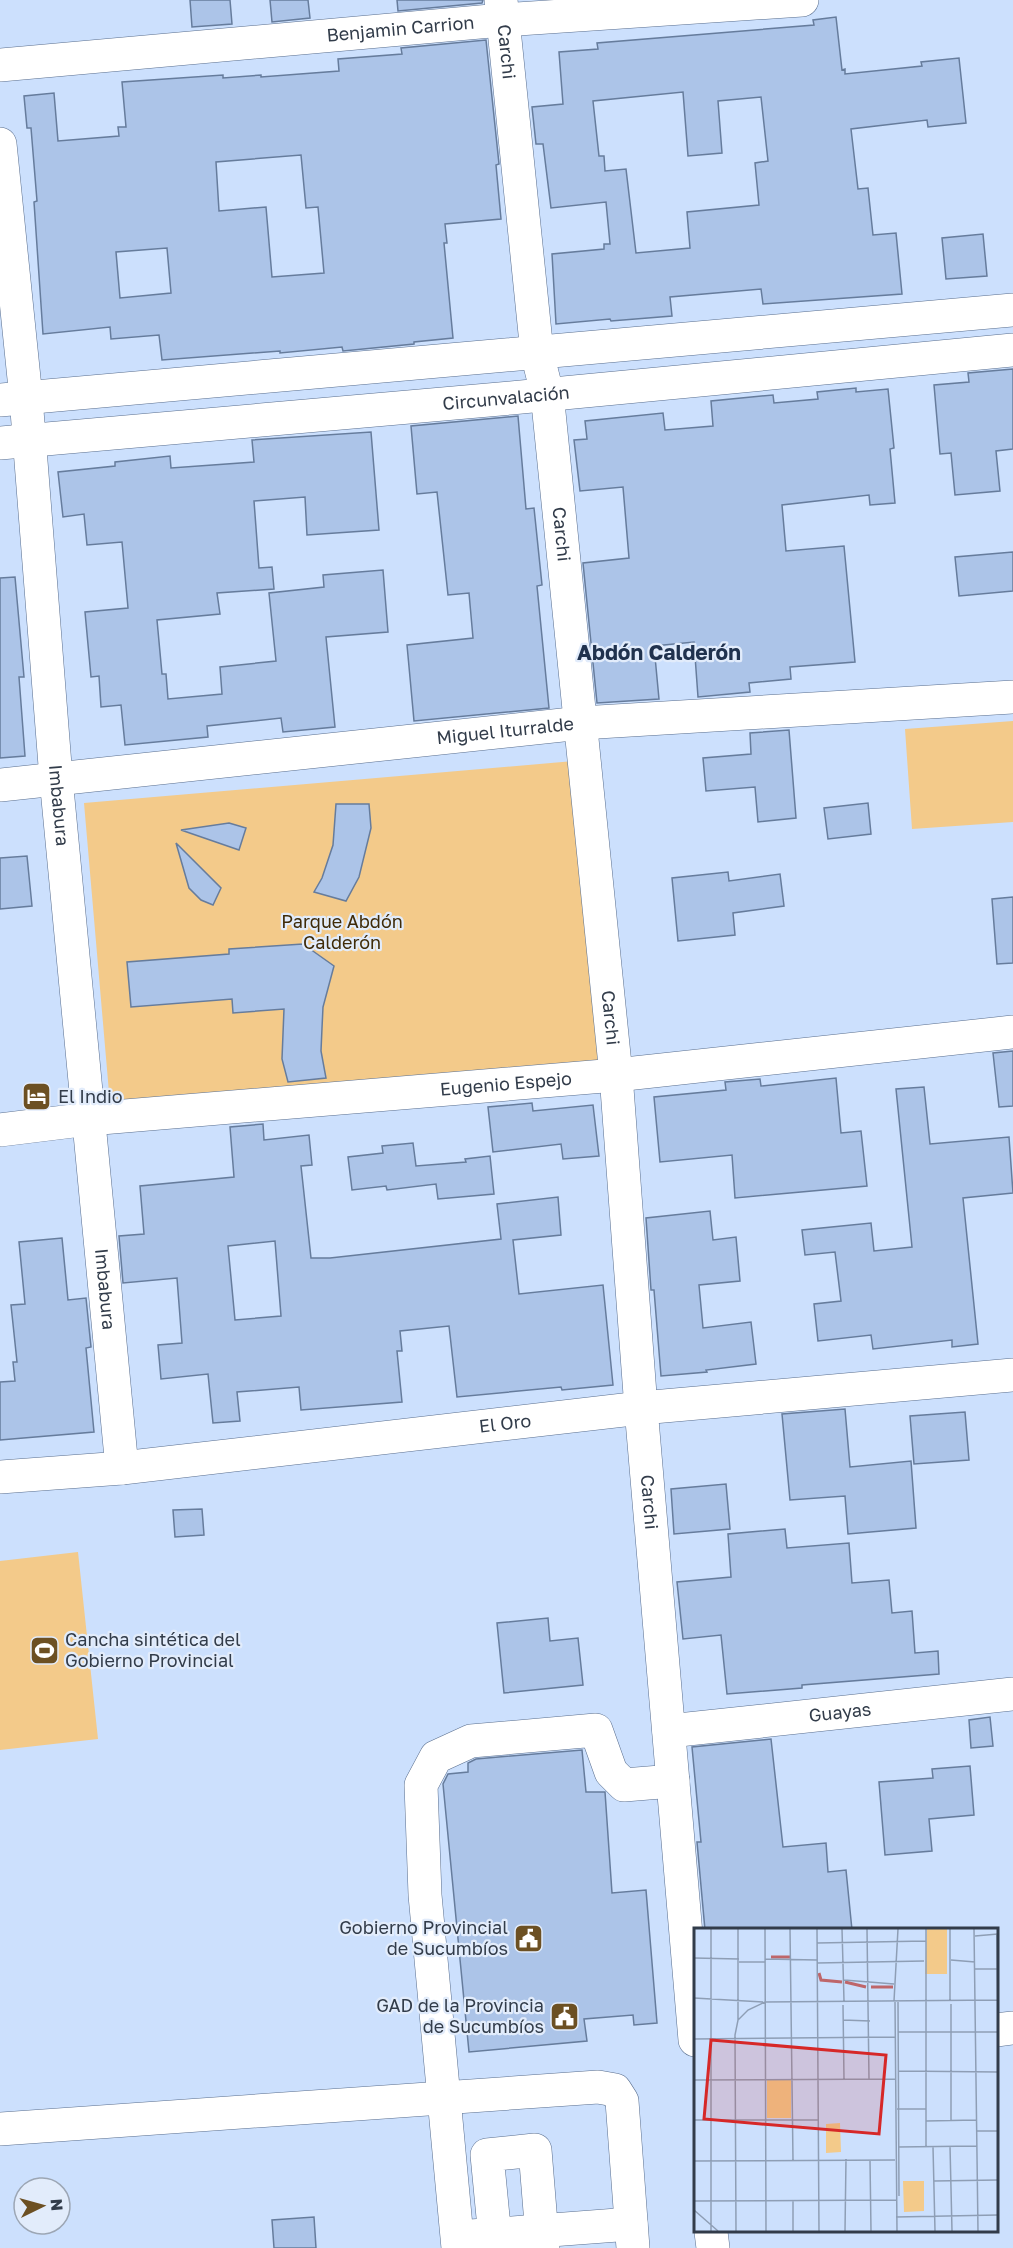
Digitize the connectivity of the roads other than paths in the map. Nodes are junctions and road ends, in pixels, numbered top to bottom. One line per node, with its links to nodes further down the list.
1 (802, 0): 2 (street, Benjamin Carrion)
2 (501, 10): 3 (street, Benjamin Carrion); 7 (street, Carchi)
3 (0, 65)
4 (0, 144): 9 (street, Imbabura)
5 (1013, 310): 7 (street)
6 (1013, 350): 8 (street, Circunvalación)
7 (537, 353): 8 (street, Carchi); 9 (street)
8 (548, 393): 10 (street, Circunvalación); 12 (street, Carchi)
9 (13, 399): 10 (street, Imbabura)
10 (14, 442): 13 (street, Imbabura)
11 (1013, 697): 12 (street, Miguel Iturralde)
12 (580, 723): 13 (street, Miguel Iturralde); 16 (street, Carchi)
13 (56, 778): 14 (street, Miguel Iturralde); 17 (street, Imbabura)
14 (0, 784)
15 (1013, 1032): 16 (street, Eugenio Espejo)
16 (616, 1075): 17 (street, Eugenio Espejo); 20 (street, Carchi)
17 (88, 1119): 18 (street, Eugenio Espejo); 21 (street, Imbabura)
18 (0, 1130)
19 (1013, 1375): 20 (street, El Oro)
20 (641, 1408): 21 (street, El Oro); 24 (street, Carchi)
21 (122, 1468): 22 (street, El Oro)
22 (0, 1477)
23 (1013, 1694): 24 (street, Guayas)
24 (669, 1731): 25 (street, Carchi)
25 (673, 1781): 26 (street, Carchi); 29 (street)
26 (694, 2028)
27 (1013, 2028): 28 (street)
28 (998, 2030)
29 (444, 2097): 30 (street); 32 (street); 35 (street)
30 (0, 2129)
31 (711, 2233): 36 (street)
32 (632, 2236): 33 (street)
33 (542, 2239): 34 (street); 34 (street)
34 (495, 2241): 35 (street)
35 (457, 2242)
36 (713, 2248)

